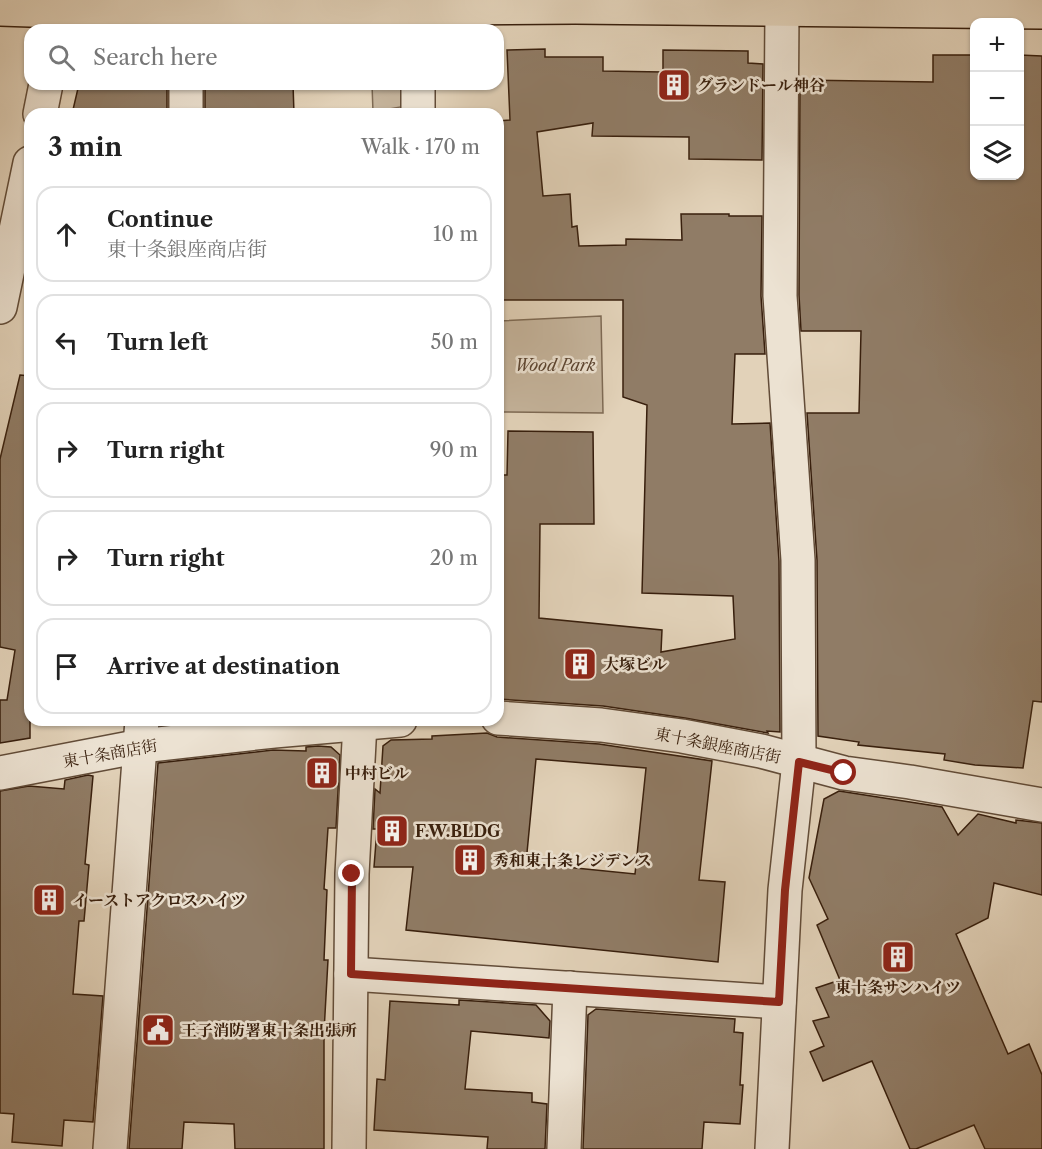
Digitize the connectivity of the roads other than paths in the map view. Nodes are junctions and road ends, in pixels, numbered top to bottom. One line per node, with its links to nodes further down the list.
1 (0, 9): 4 (main road)
2 (782, 10): 3 (main road); 5 (main road); 19 (street)
3 (1042, 12)
4 (59, 14): 6 (main road)
5 (416, 19): 6 (main road)
6 (186, 20)
7 (45, 90): 10 (street)
8 (186, 90): 11 (street)
9 (417, 90): 12 (street)
10 (41, 108)
11 (186, 108)
12 (418, 108)
13 (24, 192): 14 (street)
14 (0, 307)
15 (504, 718): 19 (street, 東十条銀座商店街)
16 (328, 726): 18 (street, 東十条商店街)
17 (360, 726): 22 (street)
18 (142, 733): 20 (street, 東十条商店街); 25 (street)
19 (799, 762): 21 (street, 東十条銀座商店街); 24 (street)
20 (0, 773)
21 (1042, 805)
22 (351, 974): 23 (street); 26 (street)
23 (570, 988): 24 (street); 27 (street)
24 (779, 1002): 28 (street)
25 (110, 1149)
26 (349, 1149)
27 (564, 1149)
28 (772, 1149)

